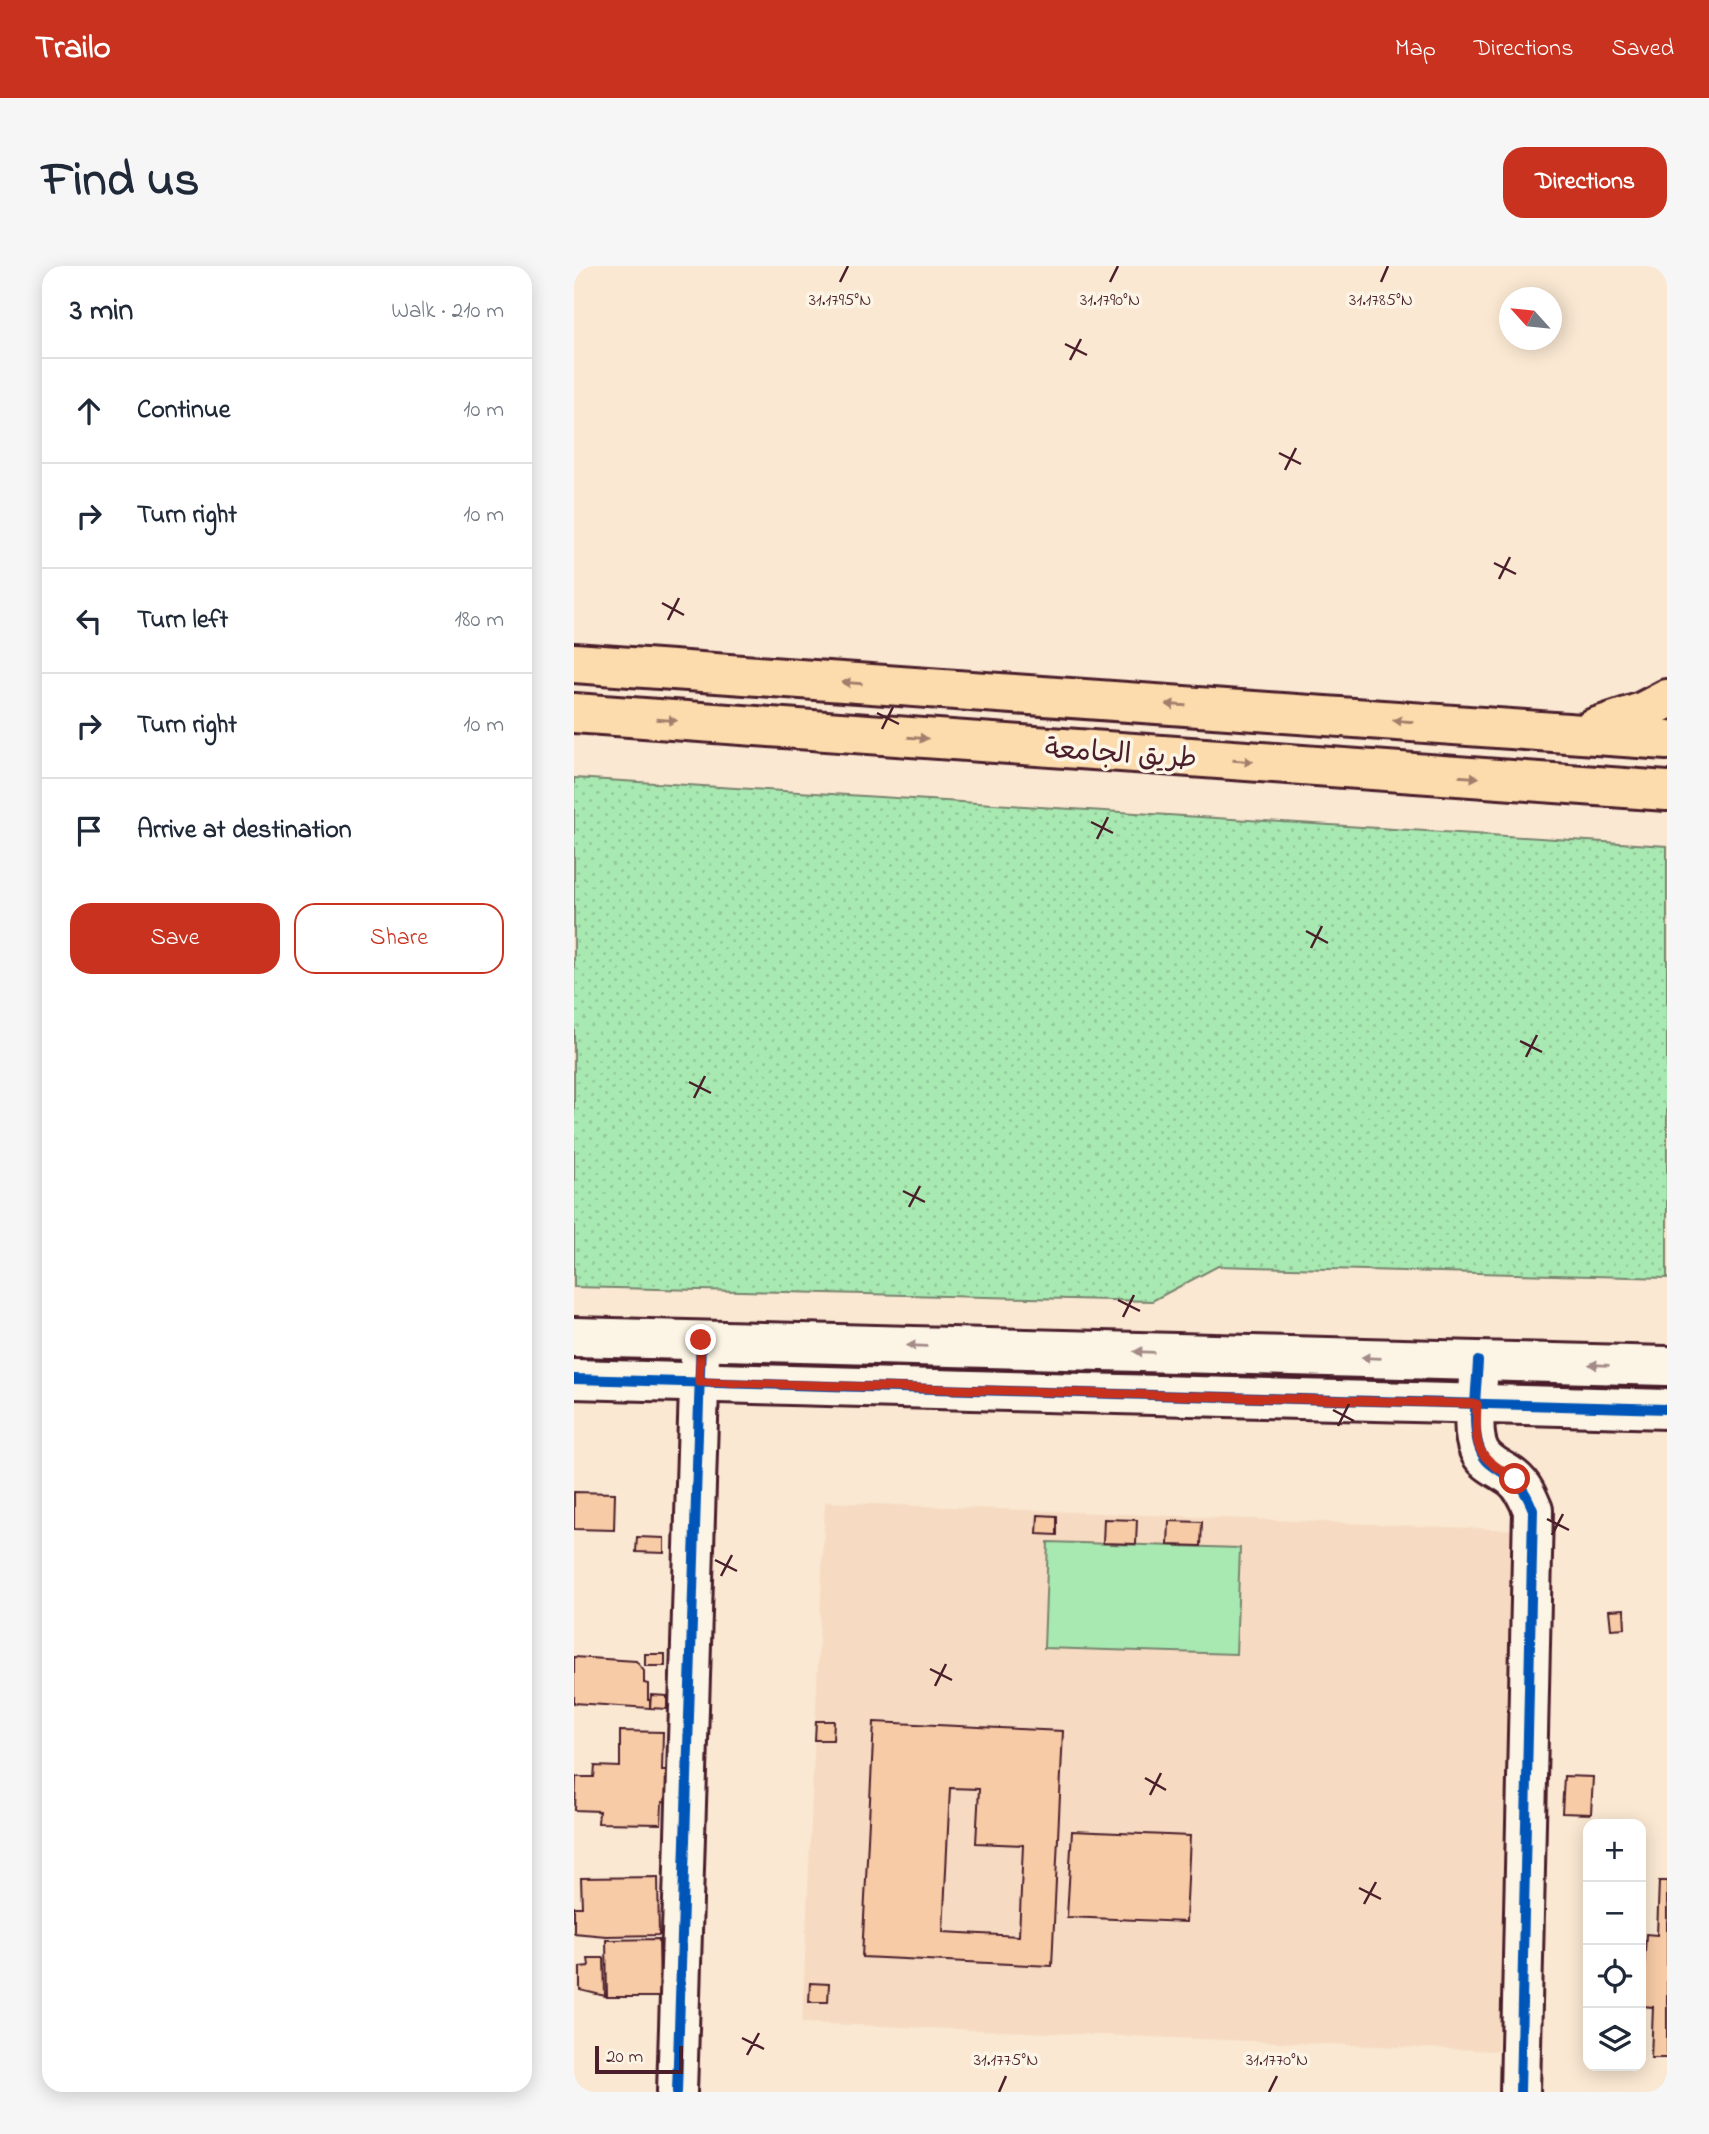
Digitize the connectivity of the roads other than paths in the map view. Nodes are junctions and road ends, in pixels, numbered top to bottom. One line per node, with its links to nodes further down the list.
1 (574, 663): 2 (highway, طريق الجامعة)
2 (625, 667): 5 (highway); 6 (highway, طريق الجامعة, one-way to 2)
3 (1667, 699): 6 (highway)
4 (574, 713): 5 (highway, طريق الجامعة)
5 (625, 717): 8 (highway, طريق الجامعة, one-way to 8)
6 (1578, 733): 7 (highway, طريق الجامعة)
7 (1667, 740)
8 (1667, 792)
9 (574, 1337): 10 (street)
10 (701, 1340): 11 (street, one-way to 10); 14 (street)
11 (1478, 1361): 12 (street, one-way to 11); 15 (street)
12 (1667, 1366)
13 (574, 1379): 14 (street)
14 (699, 1382): 15 (street); 17 (street)
15 (1477, 1404): 16 (street); 18 (street)
16 (1667, 1409)
17 (677, 2092)
18 (1520, 2092)

